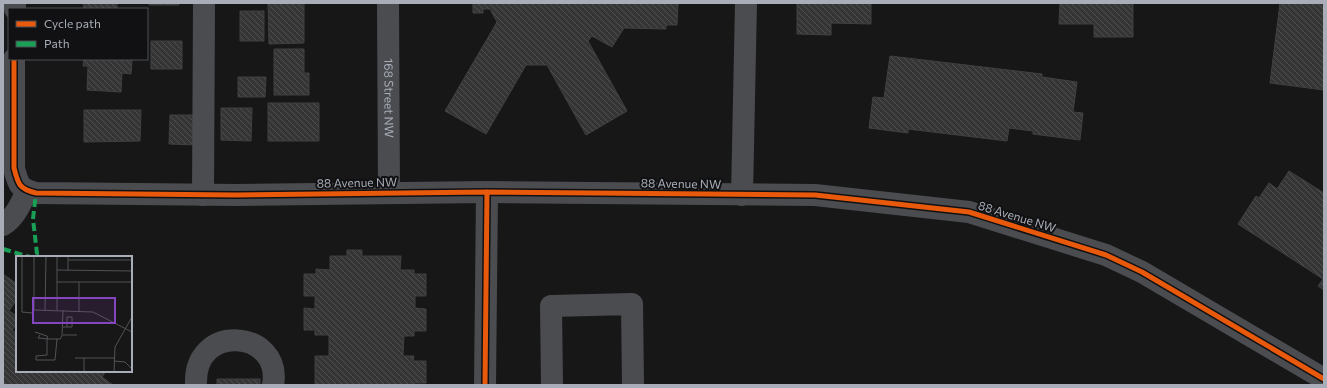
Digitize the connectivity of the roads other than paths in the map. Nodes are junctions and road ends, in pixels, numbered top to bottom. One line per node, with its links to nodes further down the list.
1 (204, 3): 8 (street)
2 (388, 3): 6 (street, 168 Street NW)
3 (746, 3): 9 (street)
4 (14, 60): 5 (street)
5 (27, 191): 8 (street, 88 Avenue NW); 10 (street)
6 (389, 192): 7 (street, 88 Avenue NW); 8 (street, 88 Avenue NW)
7 (487, 192): 9 (street, 88 Avenue NW); 14 (street)
8 (203, 195)
9 (742, 195): 11 (street, 88 Avenue NW)
10 (3, 225)
11 (1324, 379)
12 (196, 385): 13 (street)
13 (273, 385)
14 (485, 385)
15 (552, 385): 16 (street)
16 (633, 385)

